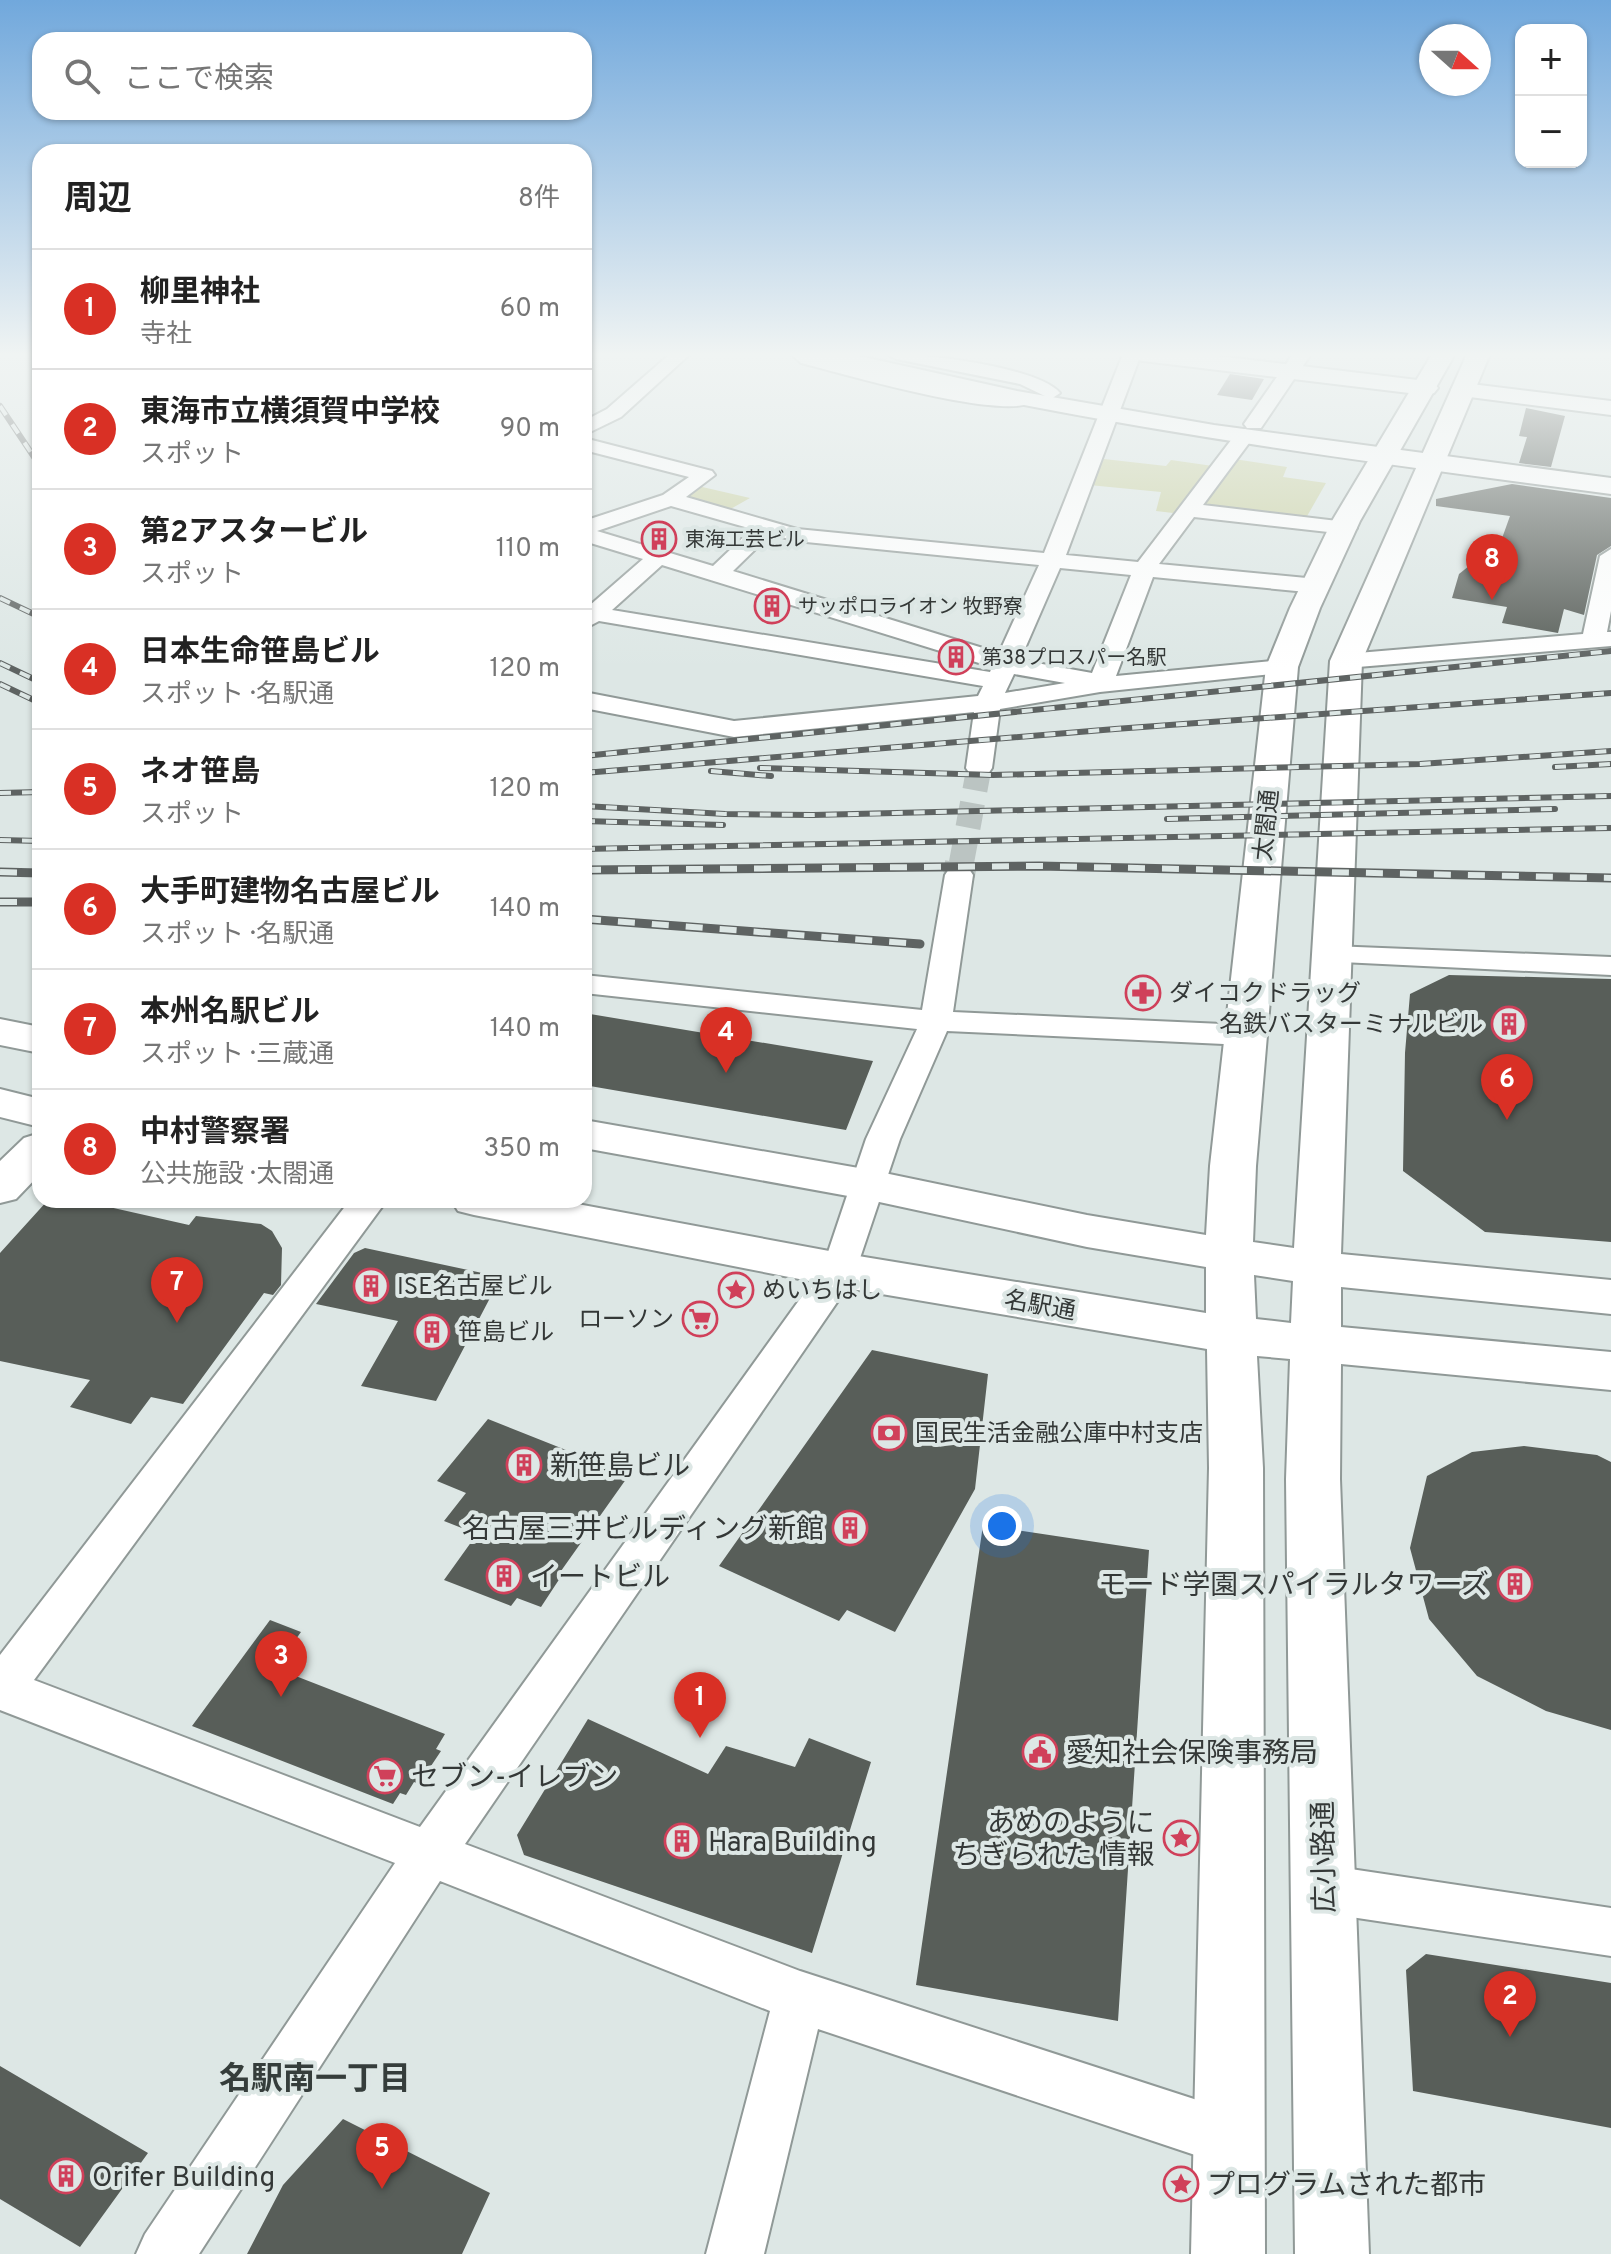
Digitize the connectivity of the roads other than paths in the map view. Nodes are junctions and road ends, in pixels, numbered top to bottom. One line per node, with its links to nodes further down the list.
1 (643, 459): 10 (street)
2 (1092, 459): 18 (street)
3 (1227, 459): 11 (street)
4 (1381, 459): 14 (main road, 太閤通)
5 (1436, 459): 25 (main road)
6 (1455, 459): 9 (main road)
7 (1474, 459): 8 (main road)
8 (1611, 471)
9 (1611, 486)
10 (670, 499): 12 (street); 13 (street)
11 (1187, 510): 14 (street); 19 (street)
12 (766, 527): 18 (street); 20 (street)
13 (592, 528)
14 (1346, 528): 21 (main road, 太閤通)
15 (592, 534): 16 (street)
16 (659, 556): 20 (street); 22 (street)
17 (1611, 556): 24 (street)
18 (1053, 559): 19 (street); 28 (street)
19 (1145, 568): 21 (street); 29 (street)
20 (718, 573): 28 (street)
21 (1317, 586): 26 (main road, 太閤通)
22 (592, 612)
23 (592, 617): 27 (street)
24 (1602, 640): 25 (street)
25 (1346, 661): 34 (main road)
26 (1282, 667): 29 (street); 39 (main road, 太閤通)
27 (935, 670): 28 (street); 31 (street)
28 (998, 682): 29 (street); 29 (street); 31 (street); 32 (street)
29 (1100, 685)
30 (592, 702): 31 (street)
31 (895, 711)
32 (979, 768)
33 (959, 875): 37 (street)
34 (1332, 955): 35 (street); 48 (main road)
35 (1611, 966)
36 (592, 985): 37 (street)
37 (936, 1021): 39 (street); 44 (street)
38 (0, 1032): 40 (main road)
39 (1245, 1035): 47 (main road, 太閤通)
40 (32, 1038)
41 (0, 1103): 42 (main road)
42 (32, 1111)
43 (592, 1135): 44 (main road)
44 (870, 1185): 47 (main road); 49 (street)
45 (363, 1208): 54 (street)
46 (516, 1208): 49 (main road, 名駅通)
47 (1229, 1255): 48 (main road); 51 (main road, 太閤通)
48 (1317, 1268): 50 (main road); 52 (main road, 広小路通)
49 (840, 1270): 51 (main road, 名駅通); 55 (street)
50 (1611, 1297)
51 (1231, 1335): 52 (main road, 名駅通); 59 (main road)
52 (1317, 1344): 53 (main road, 名駅通); 56 (main road, 広小路通)
53 (1611, 1371)
54 (0, 1688): 55 (street)
55 (429, 1855): 58 (street); 60 (street)
56 (1324, 1889): 57 (street); 63 (main road, 広小路通)
57 (1611, 1932)
58 (800, 1997): 59 (street); 61 (street)
59 (1231, 2139): 62 (main road)
60 (165, 2254)
61 (735, 2254)
62 (1228, 2254)
63 (1332, 2254)

